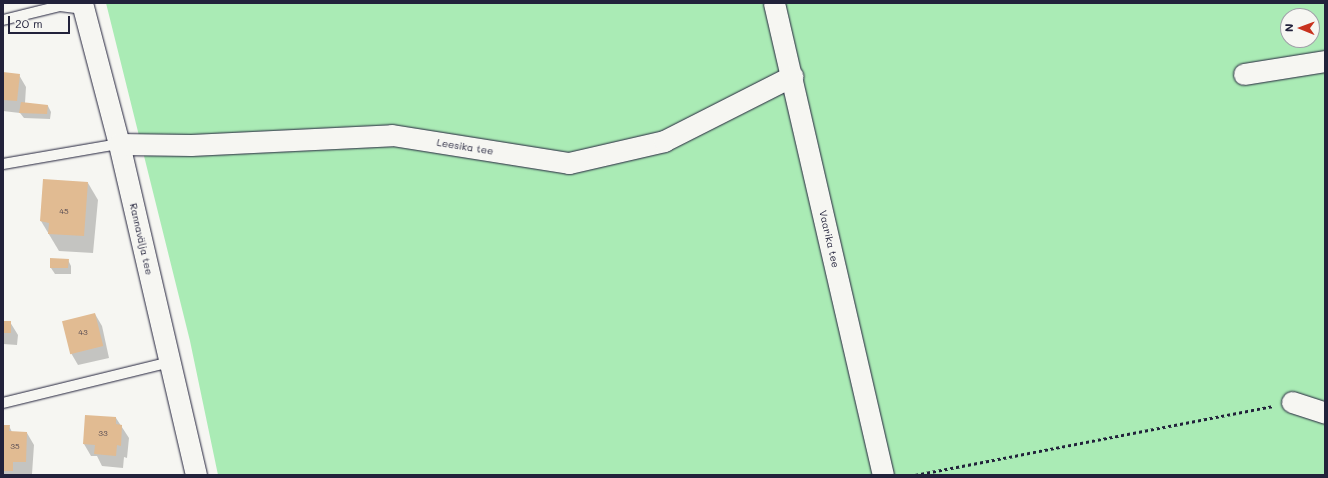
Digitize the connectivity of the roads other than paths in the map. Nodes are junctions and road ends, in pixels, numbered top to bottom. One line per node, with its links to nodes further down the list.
1 (774, 3): 6 (street, Vaarika tee)
2 (83, 6): 3 (lane); 7 (street, Rannavälja tee)
3 (3, 20)
4 (1325, 61): 5 (street)
5 (1244, 74)
6 (792, 76): 7 (street, Leesika tee); 14 (street, Vaarika tee)
7 (119, 144): 8 (lane); 9 (street, Rannavälja tee)
8 (3, 164)
9 (170, 362): 11 (lane); 13 (street, Rannavälja tee)
10 (1292, 402): 12 (street)
11 (3, 403)
12 (1325, 413)
13 (196, 475)
14 (883, 475)

